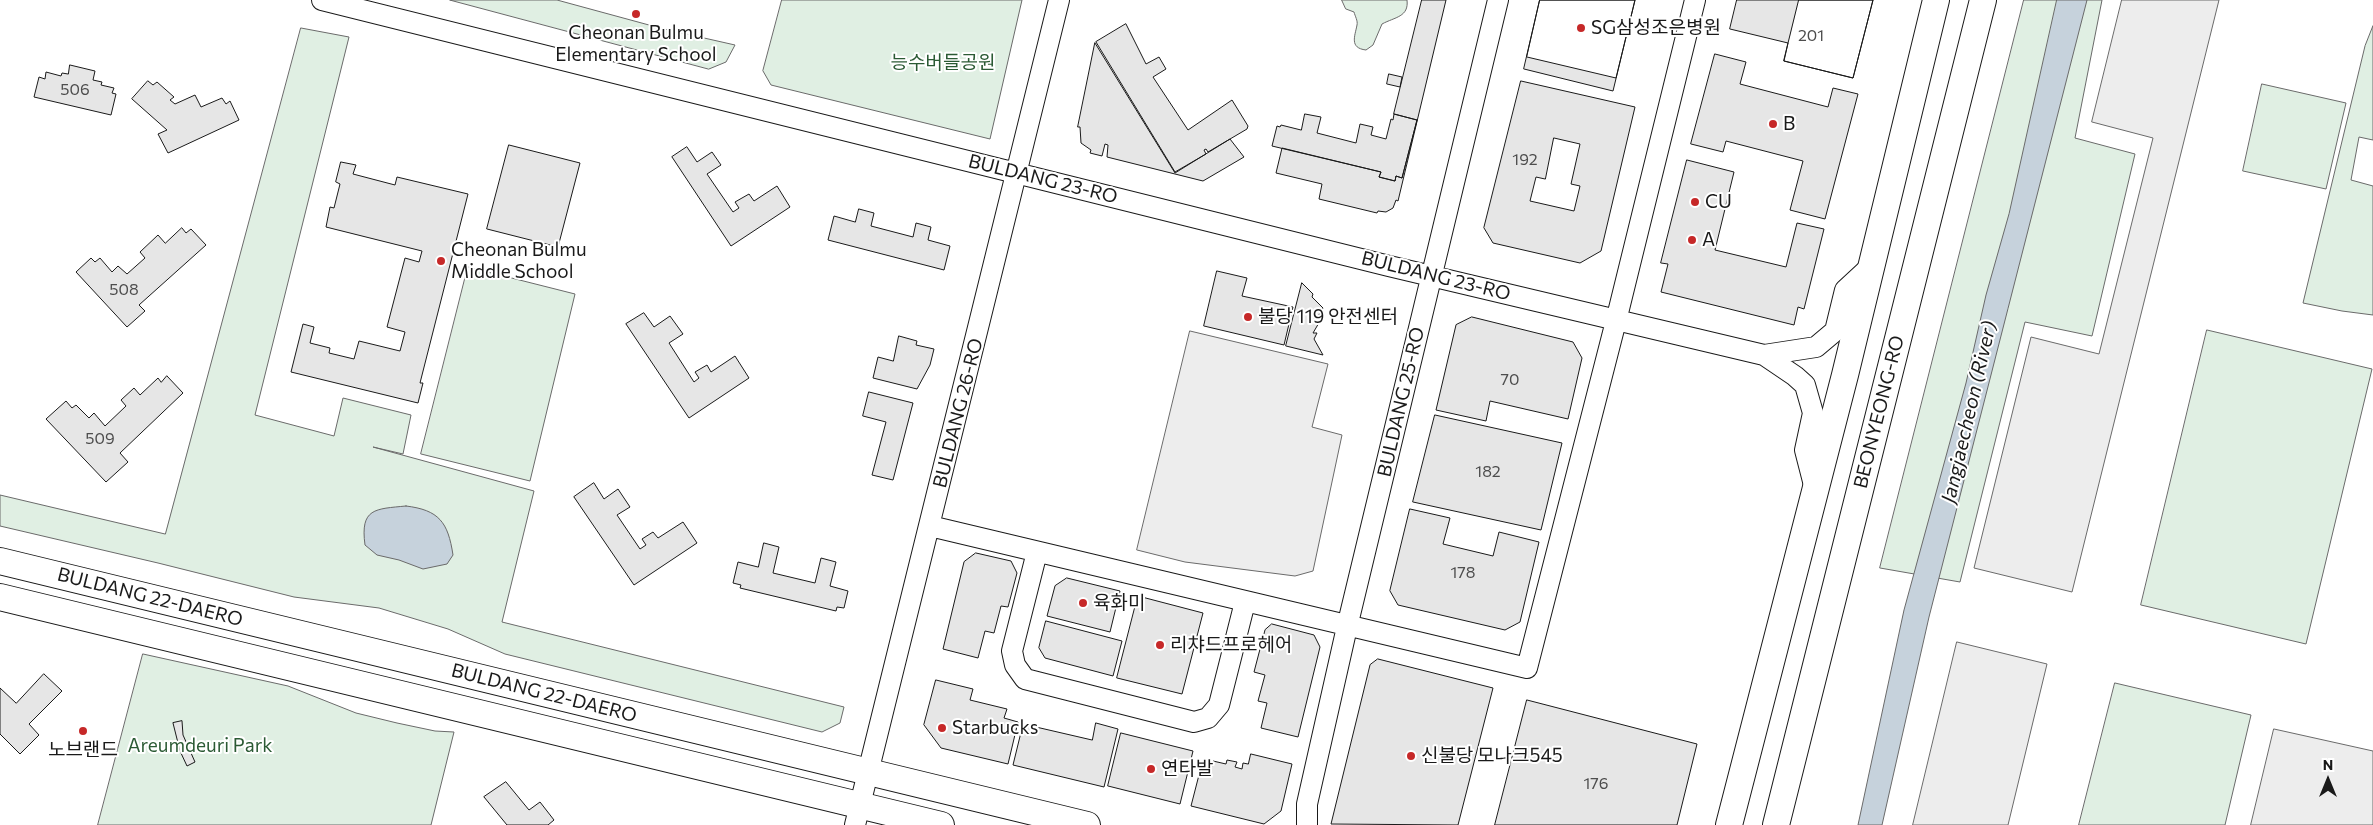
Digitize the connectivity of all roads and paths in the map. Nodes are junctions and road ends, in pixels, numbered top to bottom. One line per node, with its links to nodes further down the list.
1 (322, 0): 7 (street, BULDANG 23-RO)
2 (1059, 0): 7 (street, BULDANG 26-RO)
3 (1498, 0): 9 (street, BULDANG 25-RO)
4 (1695, 0): 10 (street)
5 (1936, 0): 8 (main road)
6 (1983, 0): 27 (main road, BEONYEONG-RO)
7 (1016, 171): 9 (street, BULDANG 23-RO); 13 (street, BULDANG 26-RO)
8 (1872, 265): 11 (street); 12 (main road)
9 (1431, 276): 10 (street, BULDANG 23-RO); 18 (street, BULDANG 25-RO)
10 (1616, 321): 11 (street, BULDANG 23-RO); 18 (street)
11 (1764, 355): 12 (street)
12 (1815, 489): 26 (main road)
13 (930, 526): 14 (street); 19 (street, BULDANG 26-RO)
14 (1037, 552): 17 (street); 17 (street)
15 (0, 561): 19 (main road, BULDANG 22-DAERO)
16 (0, 597): 21 (main road, BULDANG 22-DAERO)
17 (1245, 602): 18 (street)
18 (1347, 627): 20 (street, BULDANG 25-RO)
19 (868, 772): 21 (street, BULDANG 26-RO); 23 (main road, BULDANG 22-DAERO)
20 (1307, 804): 24 (street); 25 (street)
21 (858, 815): 22 (main road, BULDANG 22-DAERO)
22 (941, 825)
23 (1088, 825)
24 (1292, 825)
25 (1307, 825)
26 (1729, 825)
27 (1776, 825)

